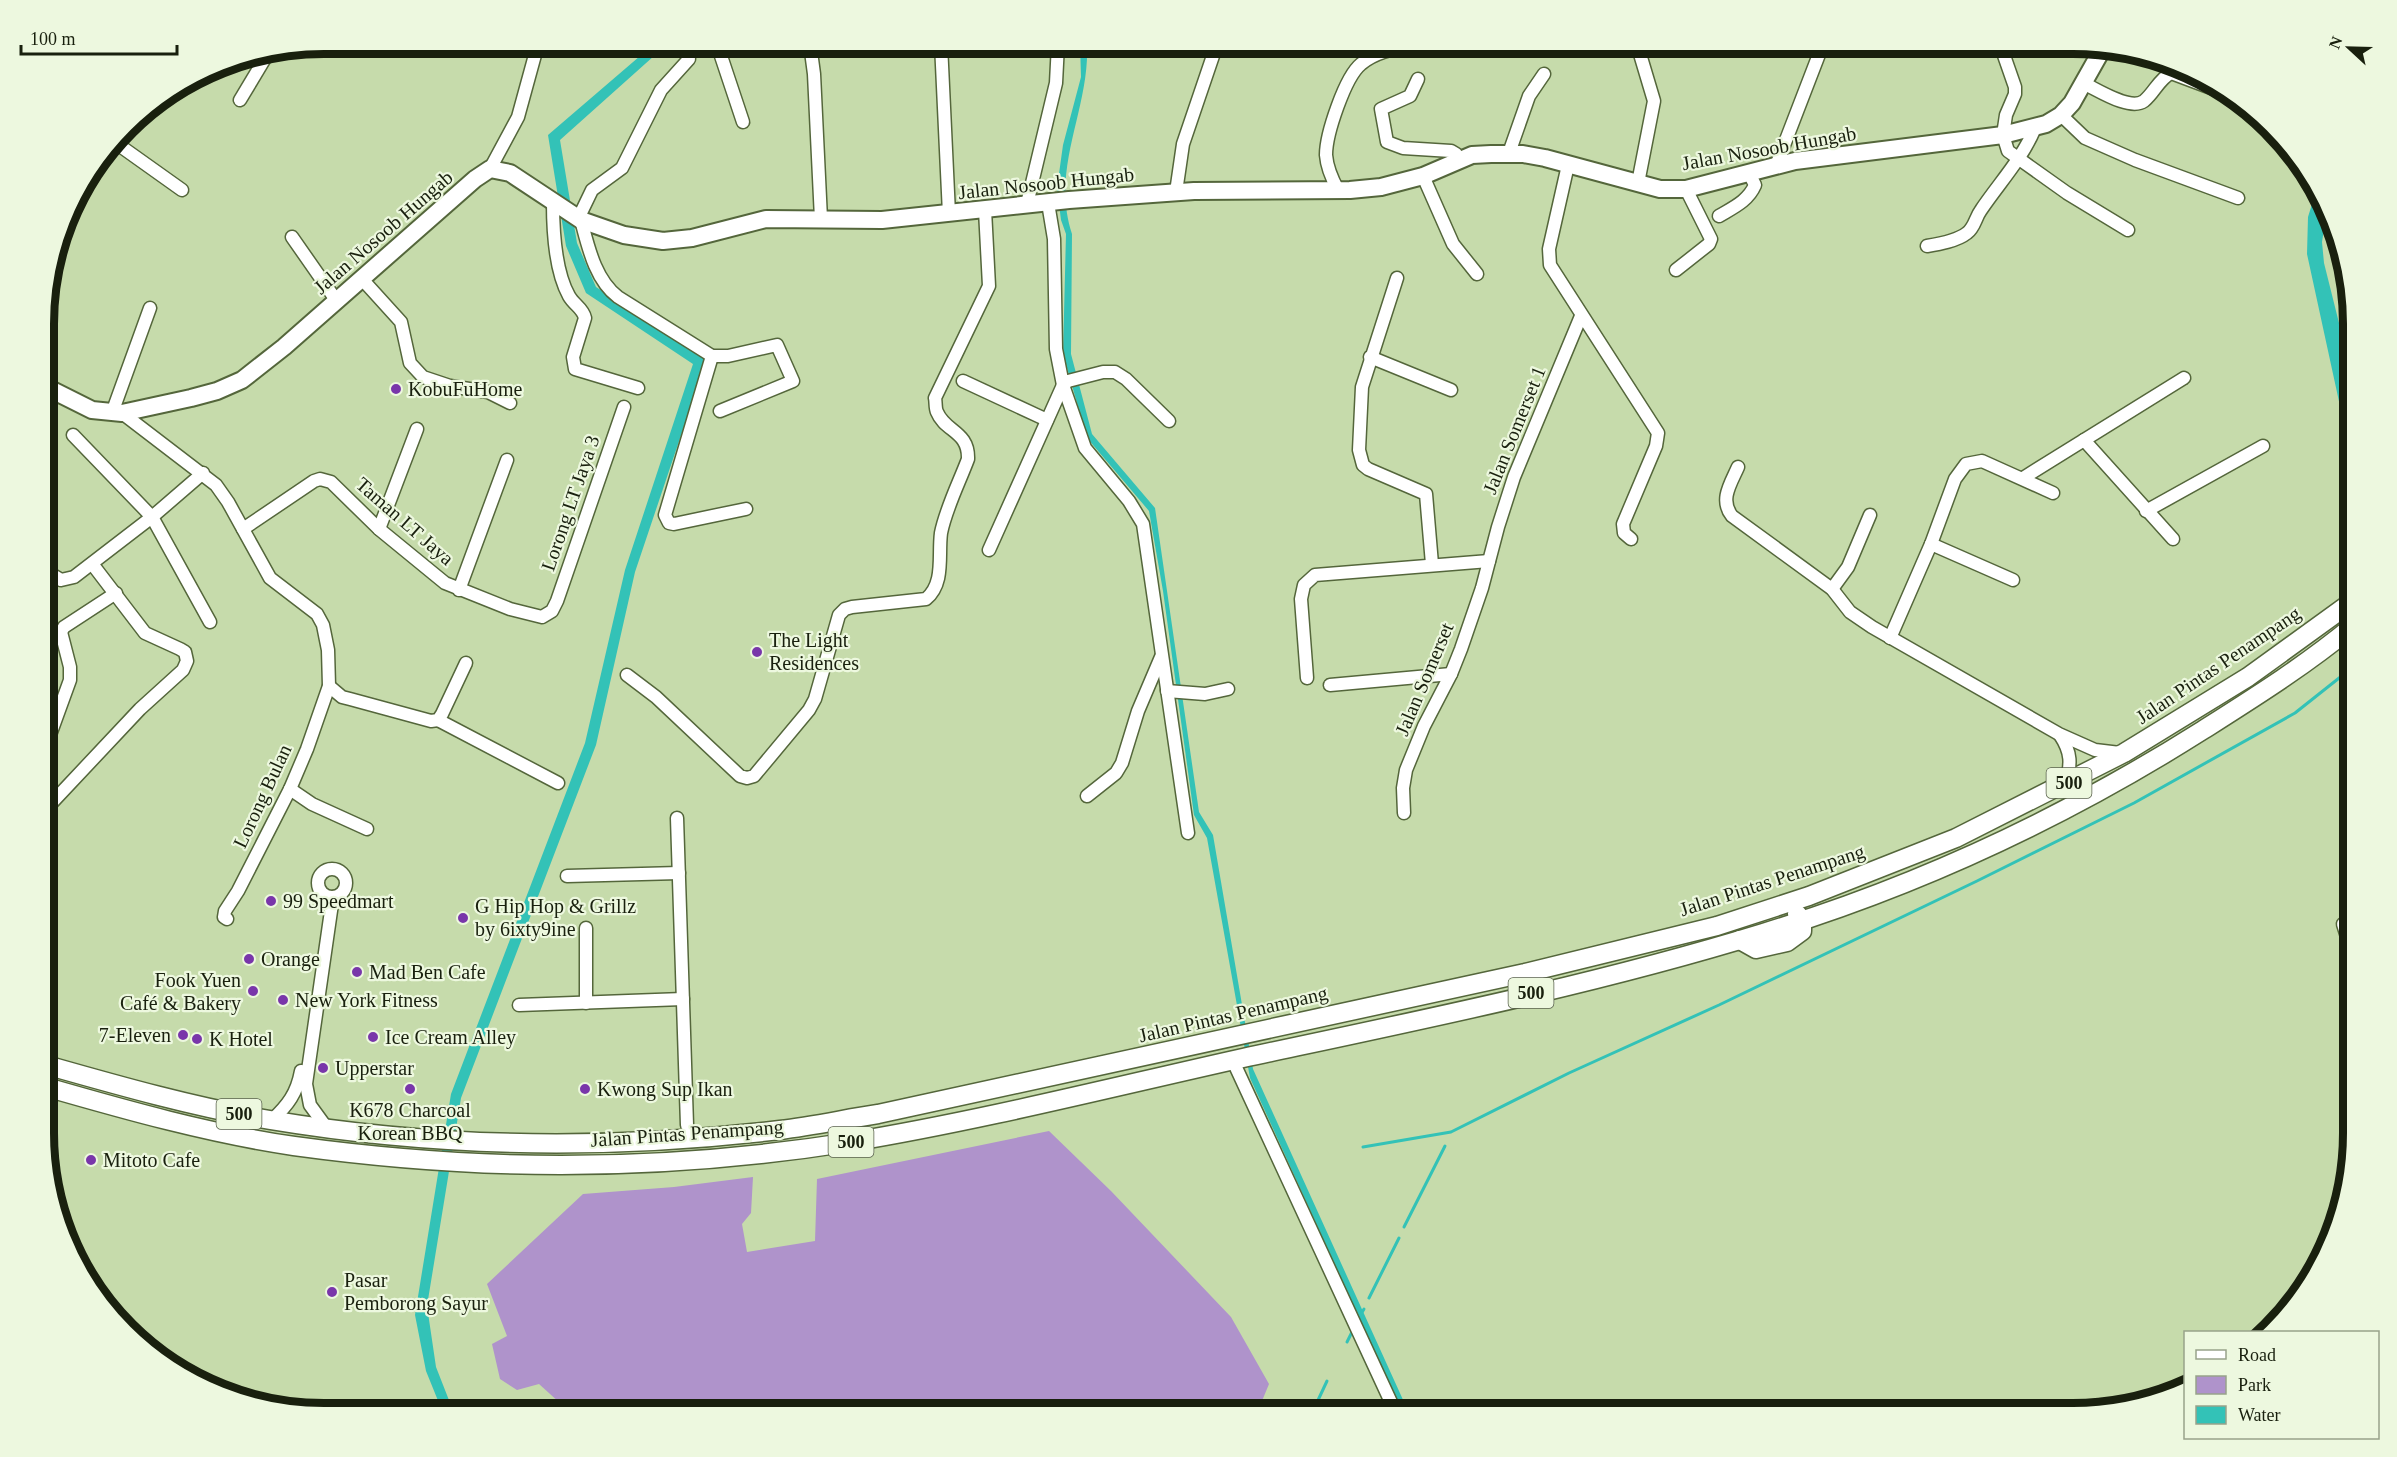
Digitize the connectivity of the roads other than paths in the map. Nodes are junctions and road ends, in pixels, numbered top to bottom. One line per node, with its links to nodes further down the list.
1 (535, 54): 29 (street)
2 (720, 54): 20 (street)
3 (811, 54): 45 (street)
4 (941, 54): 42 (street)
5 (1057, 54): 39 (street)
6 (1214, 54): 36 (street)
7 (1378, 54): 35 (street)
8 (1639, 54): 32 (street)
9 (1819, 54): 28 (street)
10 (2003, 54): 22 (street)
11 (2099, 55): 17 (main road, Jalan Nosoob Hungab)
12 (689, 58): 44 (street)
13 (264, 61): 18 (street)
14 (1544, 74): 24 (street)
15 (2174, 74): 17 (street)
16 (1418, 78): 26 (street)
17 (2085, 84): 19 (main road, Jalan Nosoob Hungab)
18 (240, 100)
19 (2061, 115): 21 (main road, Jalan Nosoob Hungab); 37 (street)
20 (743, 122)
21 (2035, 128): 22 (main road, Jalan Nosoob Hungab); 25 (street)
22 (2003, 135): 25 (street); 28 (main road, Jalan Nosoob Hungab)
23 (121, 146): 34 (street)
24 (1509, 153): 26 (main road, Jalan Nosoob Hungab); 27 (main road, Jalan Nosoob Hungab)
25 (2019, 158): 46 (street); 48 (street)
26 (1460, 160): 31 (main road, Jalan Nosoob Hungab)
27 (1568, 165): 32 (main road, Jalan Nosoob Hungab); 55 (street)
28 (1776, 166): 30 (main road, Jalan Nosoob Hungab)
29 (490, 169): 40 (main road, Jalan Nosoob Hungab); 52 (main road, Jalan Nosoob Hungab)
30 (1749, 173): 33 (main road, Jalan Nosoob Hungab); 43 (street)
31 (1423, 176): 35 (main road, Jalan Nosoob Hungab); 50 (street)
32 (1638, 183): 33 (main road, Jalan Nosoob Hungab)
33 (1686, 189): 49 (street)
34 (182, 190)
35 (1338, 190): 36 (main road, Jalan Nosoob Hungab)
36 (1176, 192): 38 (main road, Jalan Nosoob Hungab)
37 (2238, 198)
38 (1057, 202): 39 (main road, Jalan Nosoob Hungab); 60 (street)
39 (1027, 204): 41 (main road, Jalan Nosoob Hungab)
40 (556, 205): 44 (main road, Jalan Nosoob Hungab); 61 (street)
41 (985, 210): 42 (main road, Jalan Nosoob Hungab); 105 (street)
42 (949, 214): 45 (main road, Jalan Nosoob Hungab)
43 (1719, 216)
44 (578, 218): 45 (main road, Jalan Nosoob Hungab); 56 (street)
45 (821, 219)
46 (2128, 230)
47 (292, 237): 53 (street)
48 (1927, 246)
49 (1676, 270)
50 (1478, 274)
51 (1397, 278): 57 (street)
52 (362, 279): 53 (main road, Jalan Nosoob Hungab); 64 (street)
53 (336, 300): 67 (main road, Jalan Nosoob Hungab)
54 (150, 308): 67 (street)
55 (1581, 316): 85 (street); 89 (street, Jalan Somerset 1)
56 (712, 356): 66 (street); 79 (street)
57 (1370, 357): 62 (street); 90 (street)
58 (2184, 378): 72 (street)
59 (963, 381): 68 (street)
60 (1066, 383): 68 (street); 69 (street); 102 (street)
61 (638, 388)
62 (1451, 390)
63 (54, 391): 67 (main road, Jalan Nosoob Hungab)
64 (510, 403)
65 (624, 407): 98 (street, Lorong LT Jaya 3)
66 (720, 411)
67 (117, 413): 76 (street, Lorong Bulan)
68 (1047, 420): 88 (street)
69 (1169, 421)
70 (417, 429): 84 (street)
71 (73, 435): 82 (street)
72 (2084, 440): 77 (street); 80 (street)
73 (2263, 446): 80 (street)
74 (507, 460): 95 (street)
75 (1738, 467): 94 (street)
76 (203, 473): 82 (street); 83 (street, Lorong Bulan)
77 (2022, 478): 78 (street); 87 (street)
78 (2053, 493)
79 (746, 509)
80 (2146, 511): 86 (street)
81 (1870, 516): 94 (street)
82 (152, 517): 91 (street); 99 (street)
83 (243, 529): 84 (street, Taman LT Jaya); 108 (street, Lorong Bulan)
84 (379, 529): 95 (street, Taman LT Jaya)
85 (1631, 539)
86 (2173, 539)
87 (1931, 544): 93 (street); 101 (street)
88 (989, 550)
89 (1488, 561): 90 (street); 104 (street, Jalan Somerset)
90 (1432, 564): 106 (street)
91 (93, 565): 92 (street); 96 (street)
92 (54, 578)
93 (2013, 580)
94 (1833, 589): 101 (street)
95 (459, 590): 98 (street, Taman LT Jaya)
96 (116, 593): 112 (street); 119 (street)
97 (2343, 608): 114 (main road, Jalan Pintas Penampang / 500)
98 (552, 611)
99 (210, 622)
100 (2343, 634): 120 (main road, Jalan Pintas Penampang / 500)
101 (1890, 638): 113 (street)
102 (1162, 656): 110 (street); 118 (street)
103 (466, 663): 111 (street)
104 (1451, 674): 107 (street); 122 (street, Jalan Somerset)
105 (627, 675)
106 (1307, 678)
107 (1330, 685)
108 (329, 686): 111 (street); 117 (street, Lorong Bulan)
109 (1227, 690): 110 (street)
110 (1167, 691): 125 (street)
111 (438, 720): 115 (street)
112 (54, 724)
113 (2059, 734): 114 (street); 116 (street)
114 (2124, 753): 116 (main road, Jalan Pintas Penampang / 500)
115 (558, 783)
116 (2067, 784): 121 (main road, Jalan Pintas Penampang / 500)
117 (291, 789): 124 (street); 129 (street, Lorong Bulan)
118 (1087, 796)
119 (54, 800)
120 (2084, 800): 121 (main road); 130 (main road, Jalan Pintas Penampang / 500)
121 (2010, 812): 128 (main road, Jalan Pintas Penampang / 500)
122 (1404, 813)
123 (677, 818): 126 (street)
124 (367, 829)
125 (1188, 833)
126 (679, 873): 127 (street); 132 (street)
127 (567, 876)
128 (1758, 913): 130 (main road); 141 (main road, Jalan Pintas Penampang / 500)
129 (226, 919)
130 (1802, 920): 135 (main road, Jalan Pintas Penampang / 500)
131 (586, 928): 133 (street)
132 (683, 999): 133 (street); 139 (street)
133 (586, 1003): 134 (street)
134 (519, 1005)
135 (1234, 1060): 137 (main road, Jalan Pintas Penampang / 500); 143 (street)
136 (54, 1067): 138 (main road, Jalan Pintas Penampang / 500)
137 (54, 1089)
138 (272, 1120): 140 (main road, Jalan Pintas Penampang / 500); 140 (street)
139 (687, 1125): 141 (street); 142 (street)
140 (326, 1127): 142 (main road, Jalan Pintas Penampang / 500)
141 (719, 1135): 142 (main road, Jalan Pintas Penampang / 500)
142 (627, 1141)
143 (1391, 1403)

